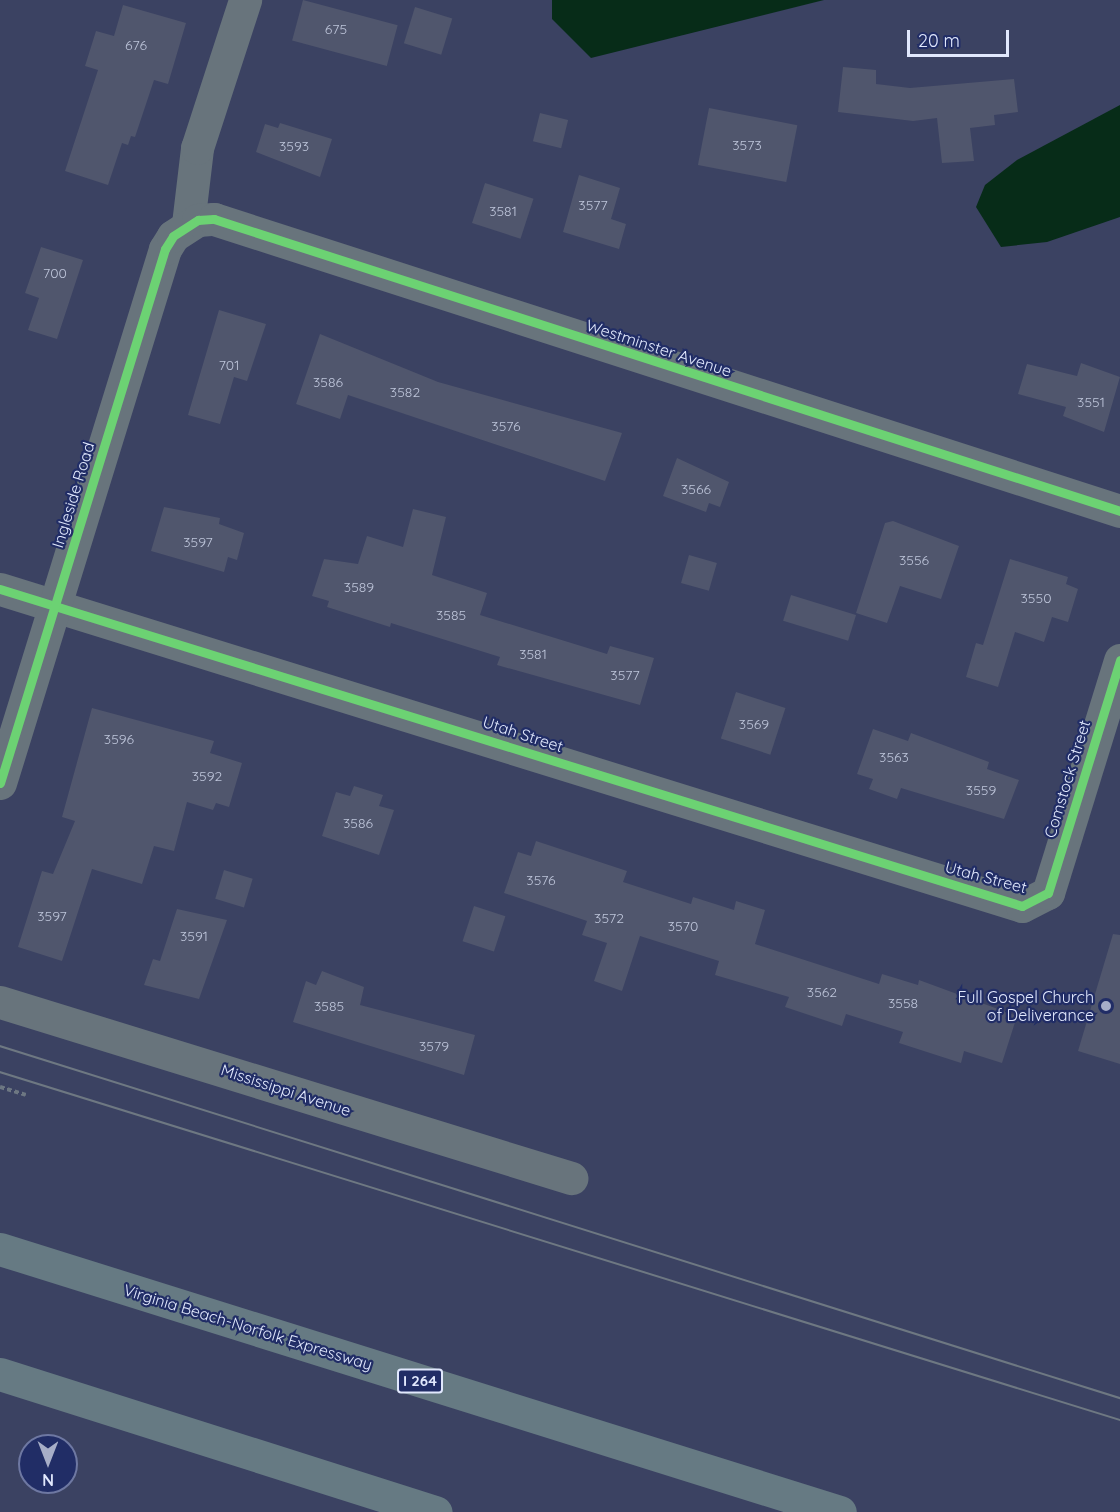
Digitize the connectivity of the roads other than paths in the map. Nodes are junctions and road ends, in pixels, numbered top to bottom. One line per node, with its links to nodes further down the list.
1 (245, 0): 2 (street)
2 (188, 224): 3 (street, Westminster Avenue); 5 (street, Ingleside Road)
3 (1120, 511)
4 (0, 589): 5 (street, Utah Street)
5 (54, 607): 8 (street, Ingleside Road); 9 (street, Utah Street)
6 (1120, 660): 7 (street, Comstock Street)
7 (1109, 723): 9 (street, Comstock Street)
8 (0, 783)
9 (1037, 903)
10 (0, 1002): 11 (street, Mississippi Avenue)
11 (571, 1178)
12 (0, 1249): 15 (highway, Virginia Beach-Norfolk Expressway / I 264)
13 (0, 1374): 14 (highway)
14 (436, 1512)
15 (840, 1512)

